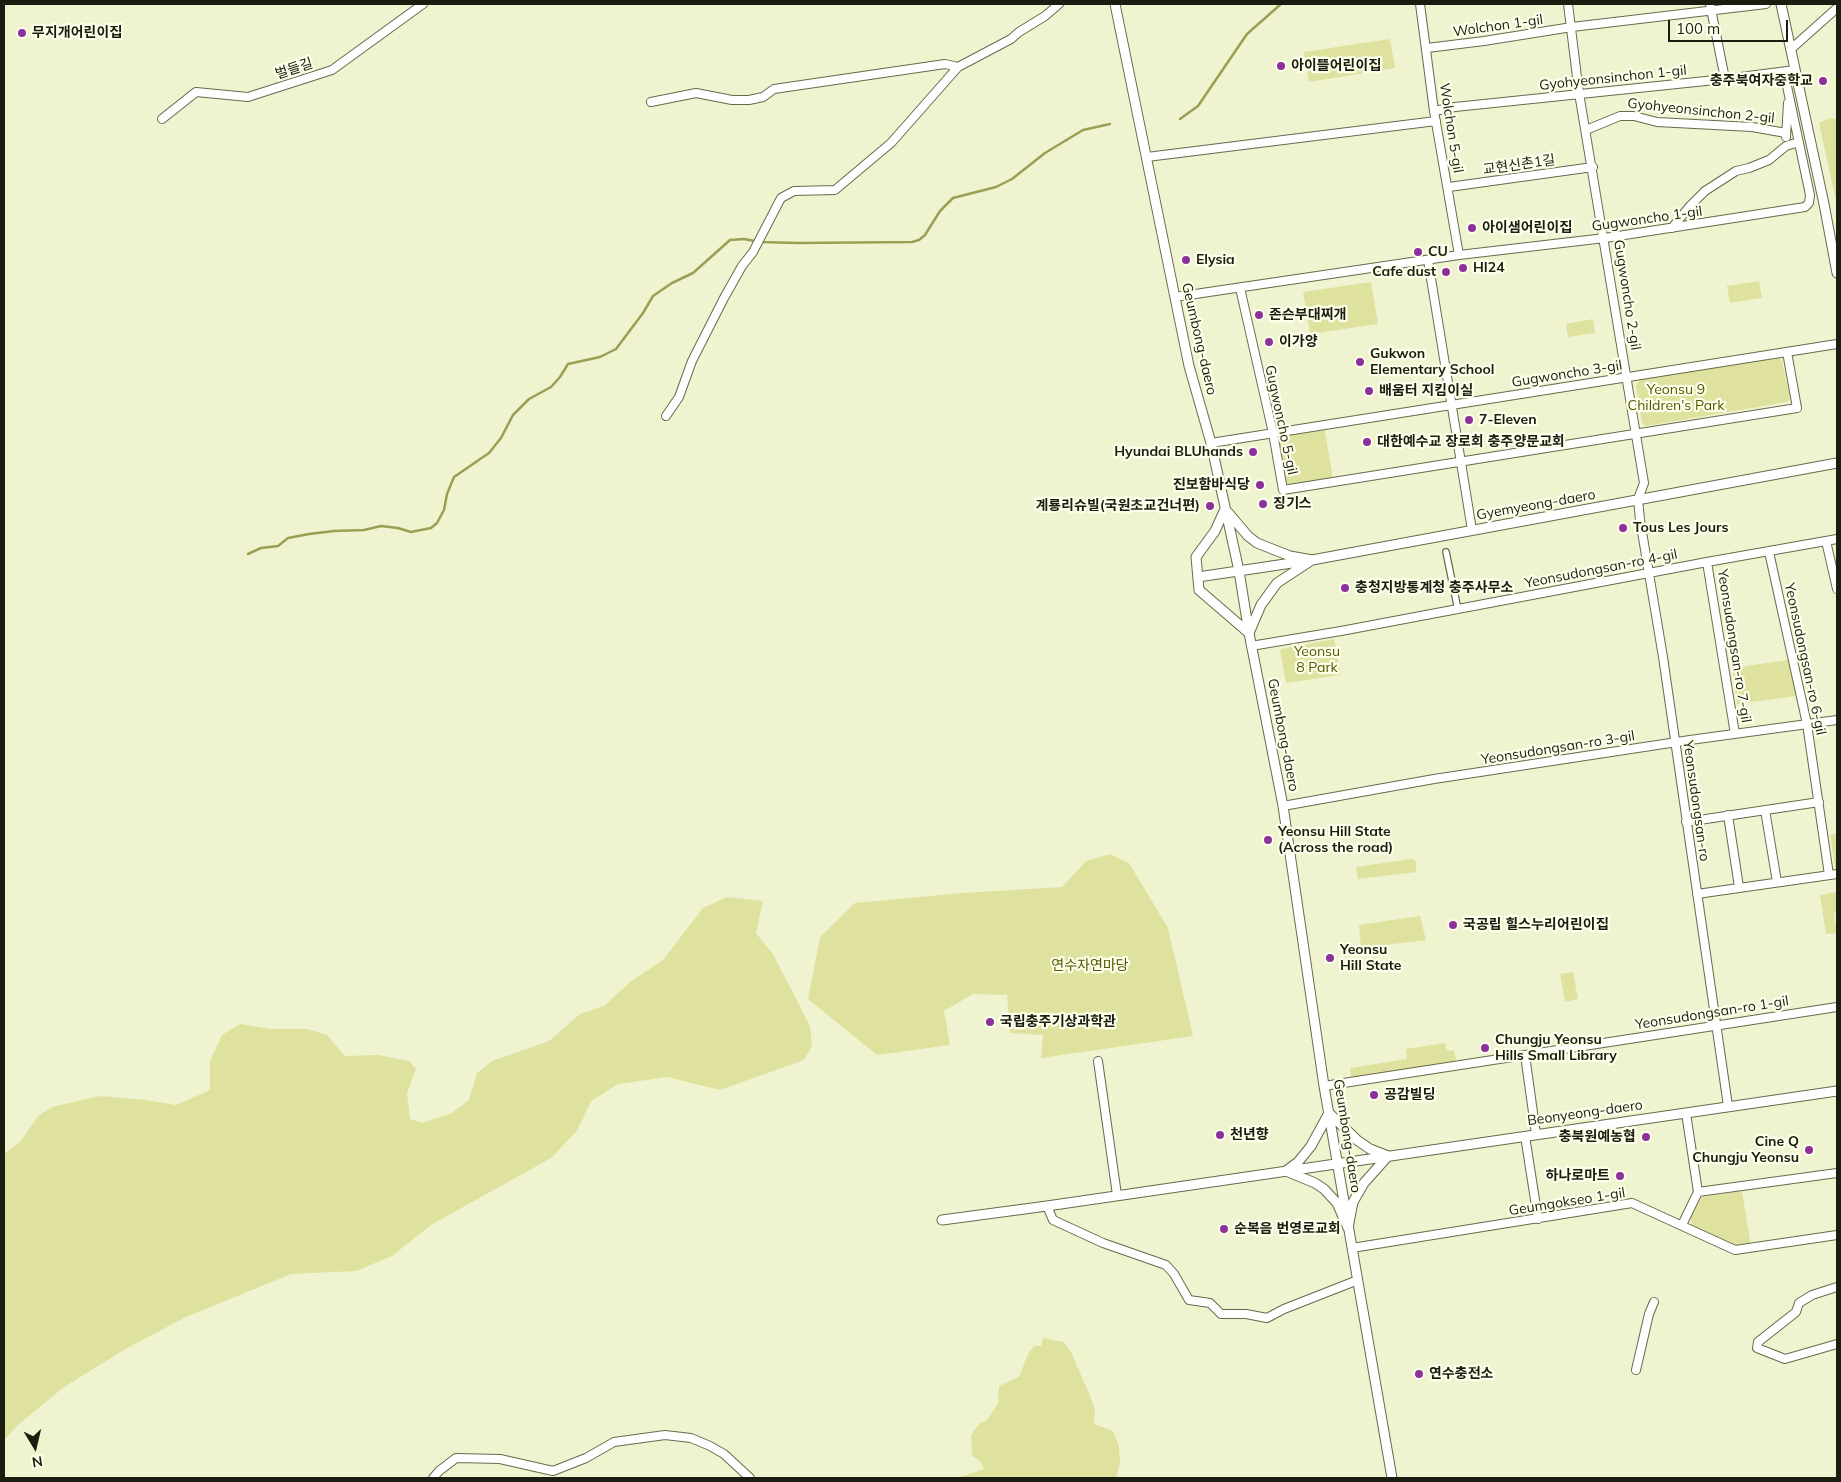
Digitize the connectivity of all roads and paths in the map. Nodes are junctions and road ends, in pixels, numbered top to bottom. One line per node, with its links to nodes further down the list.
1 (423, 4): 21 (street, 벌들길)
2 (1059, 4): 13 (street)
3 (1115, 4): 27 (street, Geumbong-daero)
4 (1420, 4): 11 (street, Wolchon 5-gil)
5 (1568, 4): 10 (street)
6 (1766, 4): 8 (street, Wolchon 1-gil)
7 (1780, 4): 12 (street)
8 (1711, 8): 10 (street, Wolchon 1-gil); 16 (street)
9 (1837, 8): 12 (street)
10 (1572, 27): 11 (street, Wolchon 1-gil); 18 (street)
11 (1427, 48): 20 (street, Wolchon 5-gil)
12 (1791, 49): 14 (street)
13 (958, 68): 19 (street); 41 (street)
14 (1795, 70): 15 (street, Gyohyeonsinchon 1-gil); 34 (street)
15 (1784, 72): 16 (street, Gyohyeonsinchon 1-gil); 17 (street, Gugwoncho 1-gil)
16 (1726, 79): 18 (street, Gyohyeonsinchon 1-gil)
17 (1789, 91): 24 (street); 25 (street, Gugwoncho 1-gil)
18 (1579, 94): 20 (street, Gyohyeonsinchon 1-gil); 23 (street, Gugwoncho 2-gil)
19 (651, 102)
20 (1434, 111): 22 (street, Wolchon 5-gil)
21 (162, 119)
22 (1436, 122): 27 (street); 29 (street, Wolchon 5-gil)
23 (1586, 130): 24 (street, Gyohyeonsinchon 2-gil); 28 (street, Gugwoncho 2-gil)
24 (1786, 133): 26 (street)
25 (1799, 142): 26 (street); 30 (street, Gugwoncho 1-gil)
26 (1786, 146): 30 (street)
27 (1147, 157): 36 (street, Geumbong-daero)
28 (1592, 167): 29 (street, 교현신촌1길); 31 (street, Gugwoncho 2-gil)
29 (1448, 187): 32 (street, Wolchon 5-gil)
30 (1672, 228): 31 (street, Gugwoncho 1-gil)
31 (1605, 238): 32 (street, Gugwoncho 1-gil); 39 (street, Gugwoncho 2-gil)
32 (1459, 255): 33 (street, Gugwoncho 1-gil)
33 (1428, 260): 35 (street, Gugwoncho 1-gil); 40 (street)
34 (1837, 273)
35 (1240, 288): 36 (street, Gugwoncho 1-gil); 43 (street, Gugwoncho 5-gil)
36 (1175, 297): 44 (street, Geumbong-daero)
37 (1837, 344): 38 (street, Gugwoncho 3-gil)
38 (1787, 352): 39 (street, Gugwoncho 3-gil); 42 (street, Gugwoncho 5-gil)
39 (1628, 377): 40 (street, Gugwoncho 3-gil); 42 (street, Gugwoncho 2-gil)
40 (1452, 405): 43 (street, Gugwoncho 3-gil); 45 (street)
41 (666, 416)
42 (1636, 432): 45 (street, Gugwoncho 5-gil); 47 (street, Gugwoncho 2-gil)
43 (1272, 433): 44 (street, Gugwoncho 3-gil); 45 (street, Gugwoncho 5-gil)
44 (1211, 443): 48 (street, Geumbong-daero)
45 (1460, 461): 49 (street)
46 (1837, 463): 47 (street, Gyemyeong-daero)
47 (1638, 499): 49 (street, Gyemyeong-daero); 57 (street, Yeonsudongsan-ro)
48 (1226, 509): 54 (street); 56 (street, Geumbong-daero); 58 (street)
49 (1472, 530): 54 (street, Gyemyeong-daero)
50 (1837, 540): 51 (street, Yeonsudongsan-ro 4-gil)
51 (1826, 542): 53 (street, Yeonsudongsan-ro 4-gil); 59 (street)
52 (1446, 552): 60 (street)
53 (1769, 552): 55 (street, Yeonsudongsan-ro 4-gil); 64 (street, Yeonsudongsan-ro 6-gil)
54 (1312, 560): 56 (street, Gyemyeong-daero); 61 (street)
55 (1708, 562): 57 (street, Yeonsudongsan-ro 4-gil); 65 (street, Yeonsudongsan-ro 7-gil)
56 (1239, 571): 58 (street, Gyemyeong-daero); 61 (street, Geumbong-daero)
57 (1648, 573): 62 (street, Yeonsudongsan-ro 4-gil); 66 (street, Yeonsudongsan-ro)
58 (1198, 577): 61 (street)
59 (1837, 589)
60 (1457, 606)
61 (1249, 633): 62 (street, Geumbong-daero)
62 (1251, 646): 68 (street, Geumbong-daero)
63 (1837, 720): 64 (street, Yeonsudongsan-ro 3-gil)
64 (1807, 724): 65 (street, Yeonsudongsan-ro 3-gil); 67 (street, Yeonsudongsan-ro 6-gil)
65 (1735, 734): 66 (street, Yeonsudongsan-ro 3-gil)
66 (1674, 742): 68 (street, Yeonsudongsan-ro 3-gil); 71 (street, Yeonsudongsan-ro)
67 (1820, 802): 69 (street); 72 (street, Yeonsudongsan-ro 6-gil)
68 (1283, 806): 80 (street, Geumbong-daero)
69 (1765, 810): 70 (street); 73 (street)
70 (1728, 815): 71 (street); 74 (street)
71 (1686, 822): 75 (street, Yeonsudongsan-ro)
72 (1833, 875): 73 (street)
73 (1776, 882): 74 (street)
74 (1739, 887): 75 (street)
75 (1697, 894): 77 (street, Yeonsudongsan-ro)
76 (1837, 1007): 77 (street, Yeonsudongsan-ro 1-gil)
77 (1716, 1025): 78 (street, Yeonsudongsan-ro 1-gil); 82 (street, Yeonsudongsan-ro)
78 (1525, 1054): 80 (street, Yeonsudongsan-ro 1-gil); 85 (street)
79 (1098, 1061): 92 (street)
80 (1324, 1086): 83 (street, Geumbong-daero)
81 (1837, 1090): 82 (street, Beonyeong-daero)
82 (1728, 1106): 84 (street, Beonyeong-daero)
83 (1329, 1113): 87 (street); 88 (street, Geumbong-daero); 89 (street)
84 (1686, 1113): 85 (street, Beonyeong-daero); 91 (street)
85 (1536, 1134): 86 (street, Beonyeong-daero)
86 (1525, 1136): 87 (street, Beonyeong-daero); 94 (street)
87 (1388, 1156): 88 (street, Beonyeong-daero); 97 (street)
88 (1337, 1164): 89 (street, Beonyeong-daero); 97 (street, Geumbong-daero)
89 (1286, 1171): 92 (street, Beonyeong-daero); 97 (street)
90 (1837, 1173): 91 (street)
91 (1698, 1192): 96 (street)
92 (1117, 1195): 93 (street, Beonyeong-daero)
93 (1047, 1206): 95 (street, Beonyeong-daero); 100 (street)
94 (1538, 1218): 96 (street, Geumgokseo 1-gil); 99 (street, Geumgokseo 1-gil)
95 (942, 1220)
96 (1682, 1226): 98 (street, Geumgokseo 1-gil)
97 (1348, 1228): 99 (street, Geumbong-daero)
98 (1837, 1235)
99 (1352, 1248): 100 (street, Geumbong-daero)
100 (1358, 1280): 107 (street, Geumbong-daero)
101 (1837, 1287): 103 (street)
102 (1654, 1302): 104 (street)
103 (1837, 1344)
104 (1636, 1370)
105 (433, 1478): 106 (street)
106 (750, 1478)
107 (1392, 1478)

